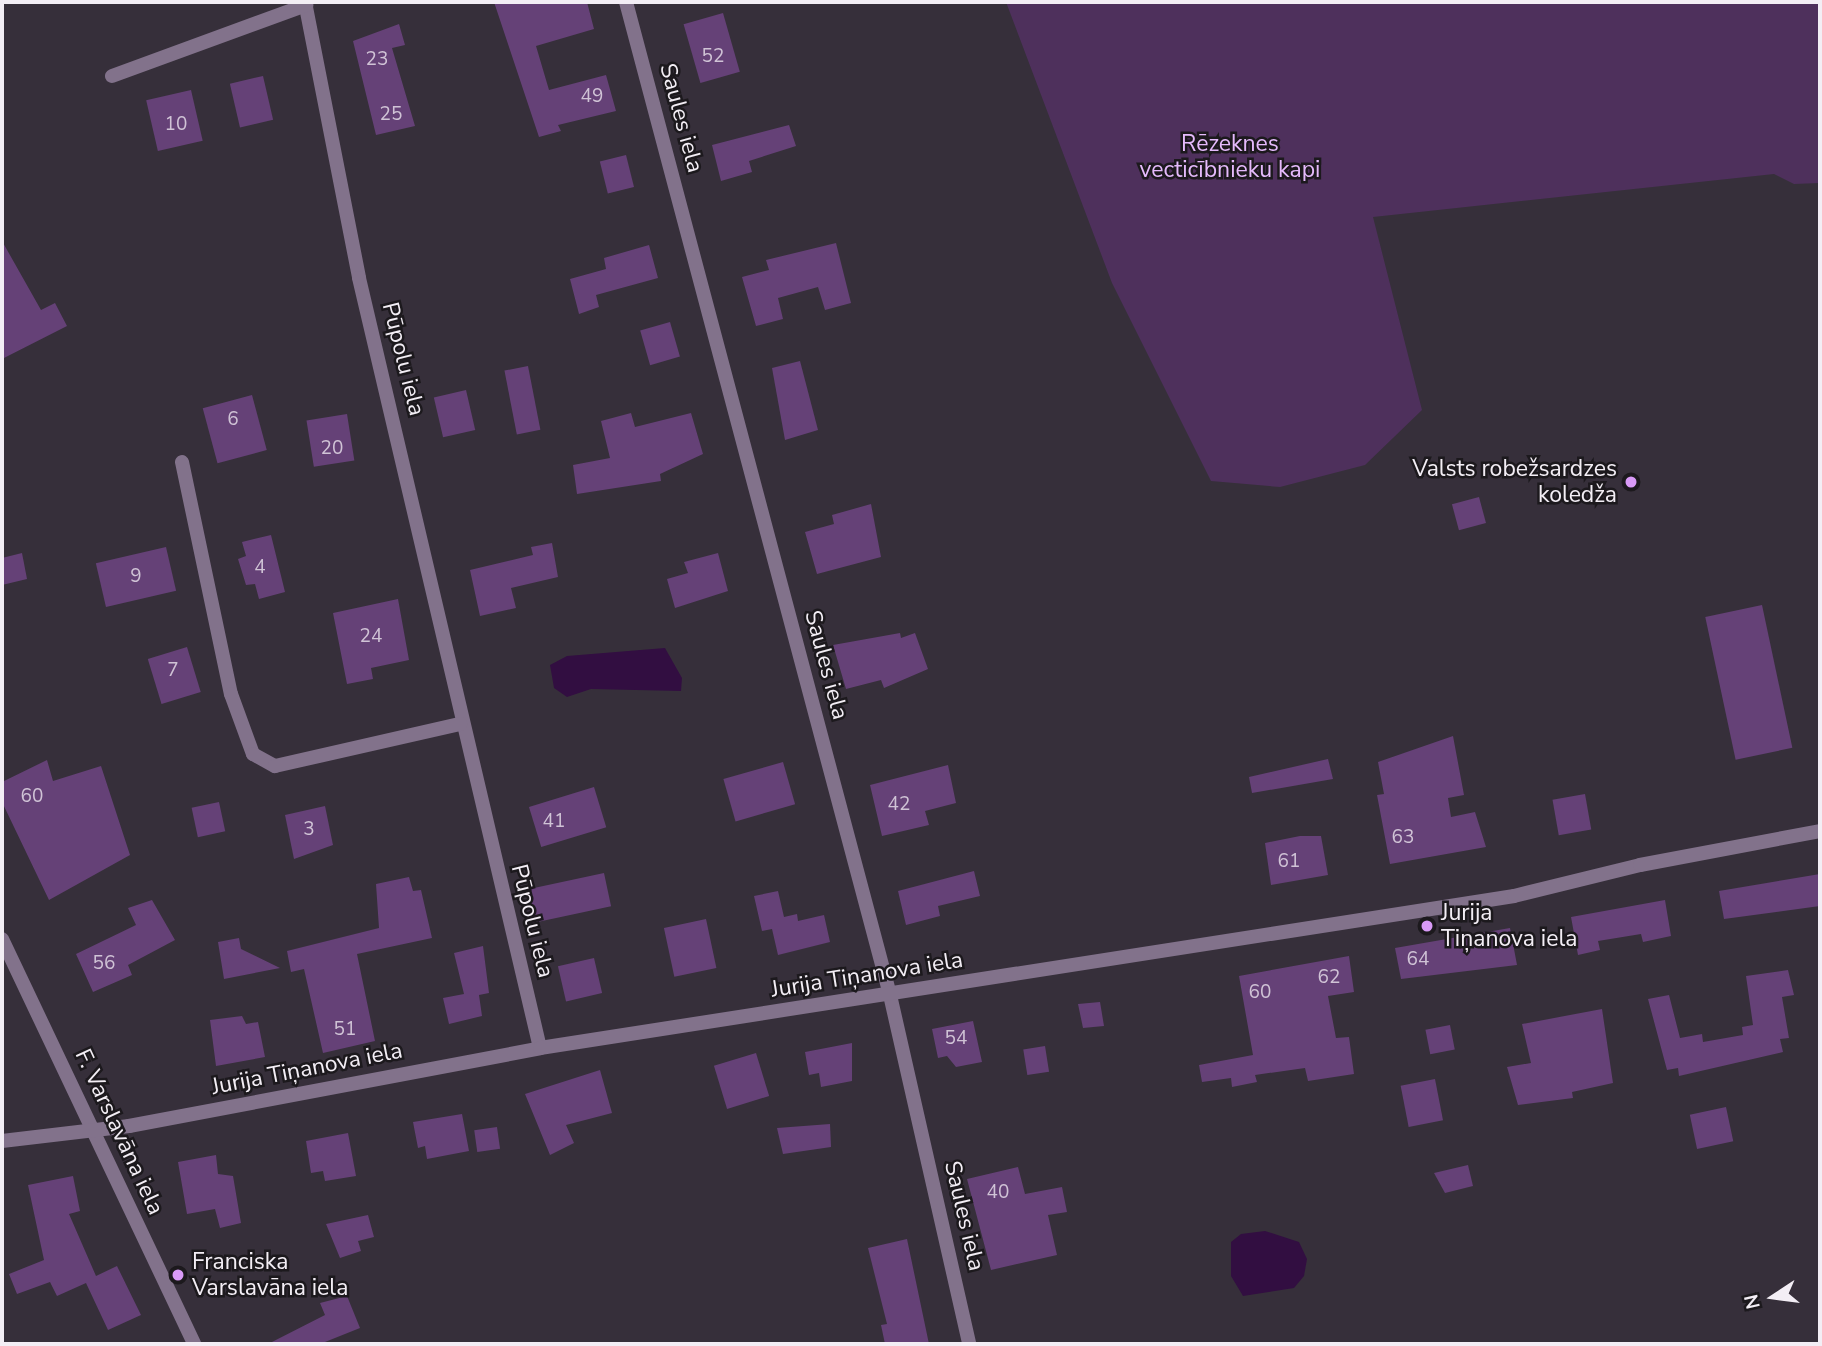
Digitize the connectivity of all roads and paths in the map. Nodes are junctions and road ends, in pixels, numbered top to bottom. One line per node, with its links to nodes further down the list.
1 (626, 2): 8 (street, Saules iela)
2 (305, 3): 3 (street, Pūpolu iela); 5 (street, Pūpolu iela)
3 (112, 76)
4 (183, 462): 5 (street)
5 (460, 724): 9 (street, Pūpolu iela)
6 (1820, 831): 8 (street, Jurija Tiņanova iela)
7 (2, 939): 10 (street, F. Varslavāna iela)
8 (890, 995): 9 (street, Jurija Tiņanova iela); 13 (street, Saules iela)
9 (540, 1048): 10 (street, Jurija Tiņanova iela)
10 (92, 1128): 11 (street, Jurija Tiņanova iela); 12 (street, F. Varslavāna iela)
11 (2, 1141)
12 (194, 1344)
13 (969, 1344)

